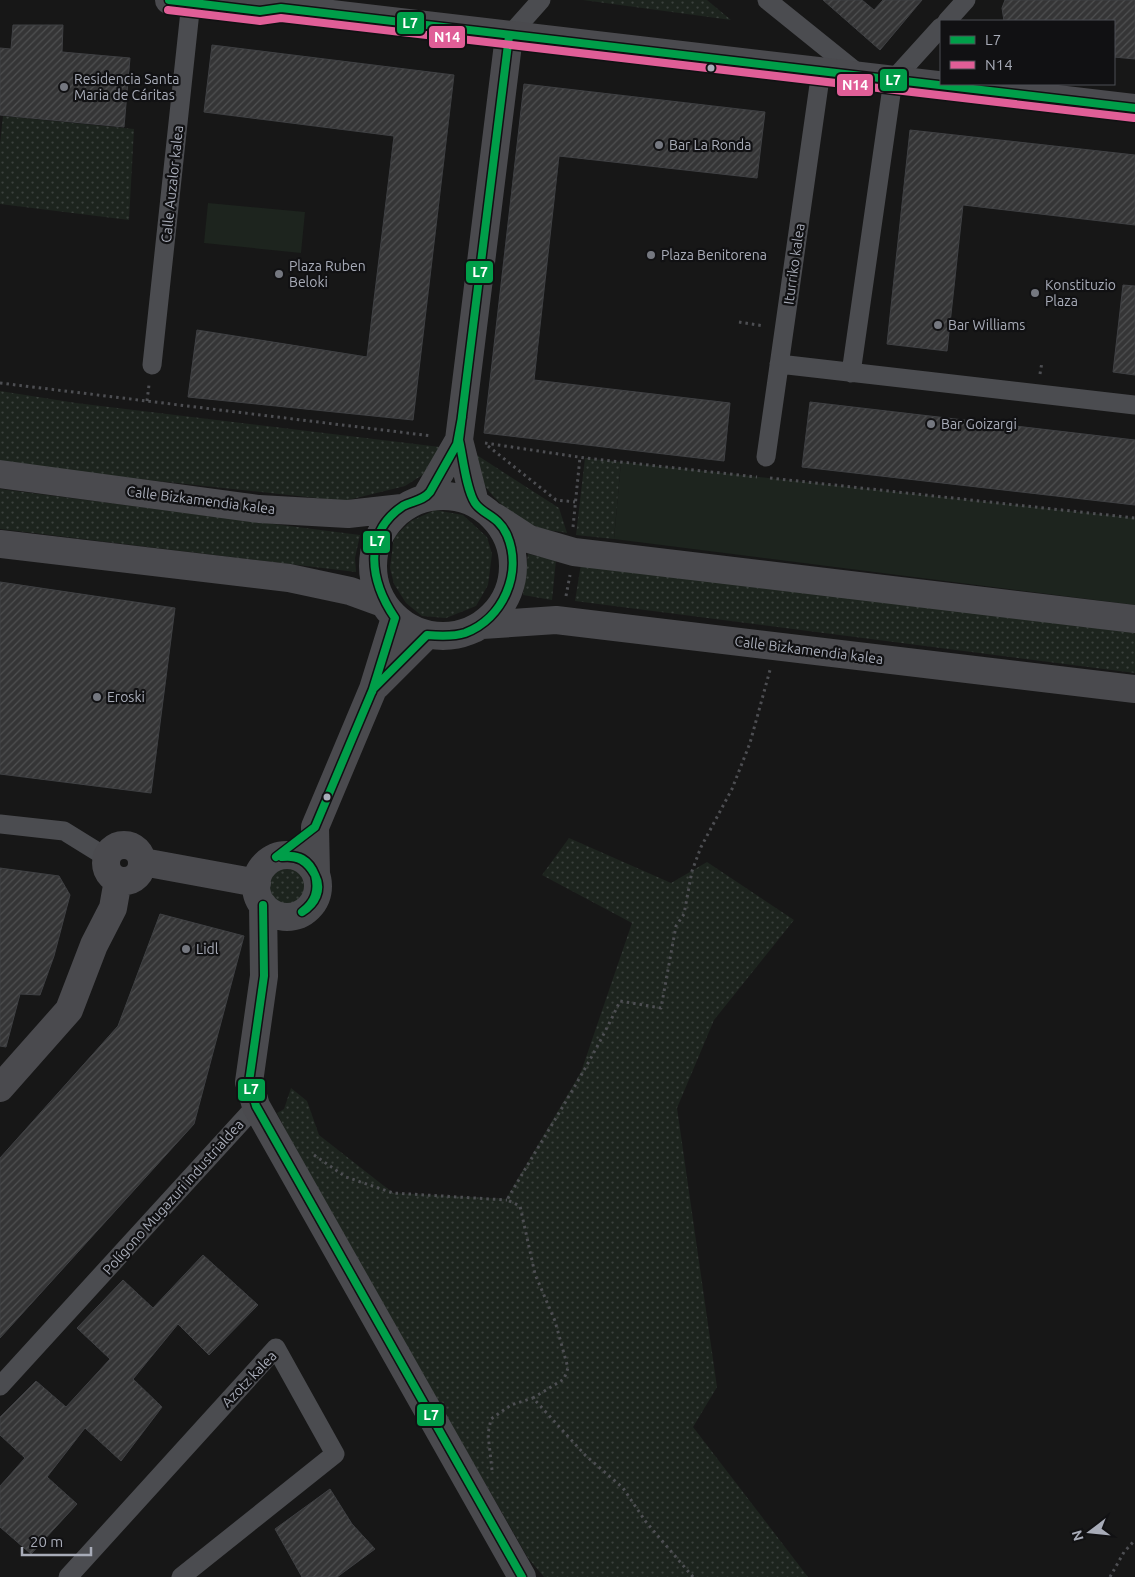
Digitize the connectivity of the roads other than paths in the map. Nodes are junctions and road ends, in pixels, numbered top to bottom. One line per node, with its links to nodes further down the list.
1 (542, 0): 8 (street)
2 (767, 0): 10 (street)
3 (966, 0): 6 (street)
4 (180, 1): 5 (main road); 14 (street, Calle Auzalor kalea)
5 (272, 4): 8 (main road)
6 (948, 20)
7 (940, 28): 11 (street)
8 (509, 36): 9 (main road); 17 (main road)
9 (821, 72): 10 (main road); 13 (street, Iturriko kalea)
10 (861, 76): 11 (main road)
11 (893, 80): 12 (main road); 15 (street)
12 (1135, 108)
13 (779, 364): 15 (street); 18 (street, Iturriko kalea)
14 (152, 366)
15 (851, 373): 16 (street)
16 (1135, 406)
17 (459, 440): 20 (main road); 21 (main road)
18 (766, 457)
19 (0, 474): 20 (main road, Calle Bizkamendia kalea)
20 (414, 502): 21 (main road); 23 (main road)
21 (485, 510): 24 (main road); 25 (main road)
22 (0, 544): 23 (main road)
23 (389, 611): 26 (main road); 27 (main road)
24 (1135, 619)
25 (482, 625): 26 (main road); 28 (main road, Calle Bizkamendia kalea)
26 (427, 635): 27 (main road)
27 (373, 689): 30 (main road)
28 (1135, 689)
29 (0, 824): 32 (street)
30 (315, 827): 31 (main road); 33 (main road)
31 (276, 857): 33 (main road); 34 (main road)
32 (112, 869): 34 (main road); 37 (main road)
33 (316, 874): 35 (main road)
34 (260, 894): 35 (main road); 36 (main road)
35 (288, 917): 36 (main road)
36 (264, 976): 38 (main road)
37 (0, 1088)
38 (256, 1106): 39 (street, Polígono Mugazuri industrialdea); 42 (main road)
39 (0, 1386)
40 (68, 1577): 41 (street, Azotz kalea)
41 (181, 1577)
42 (522, 1577)

